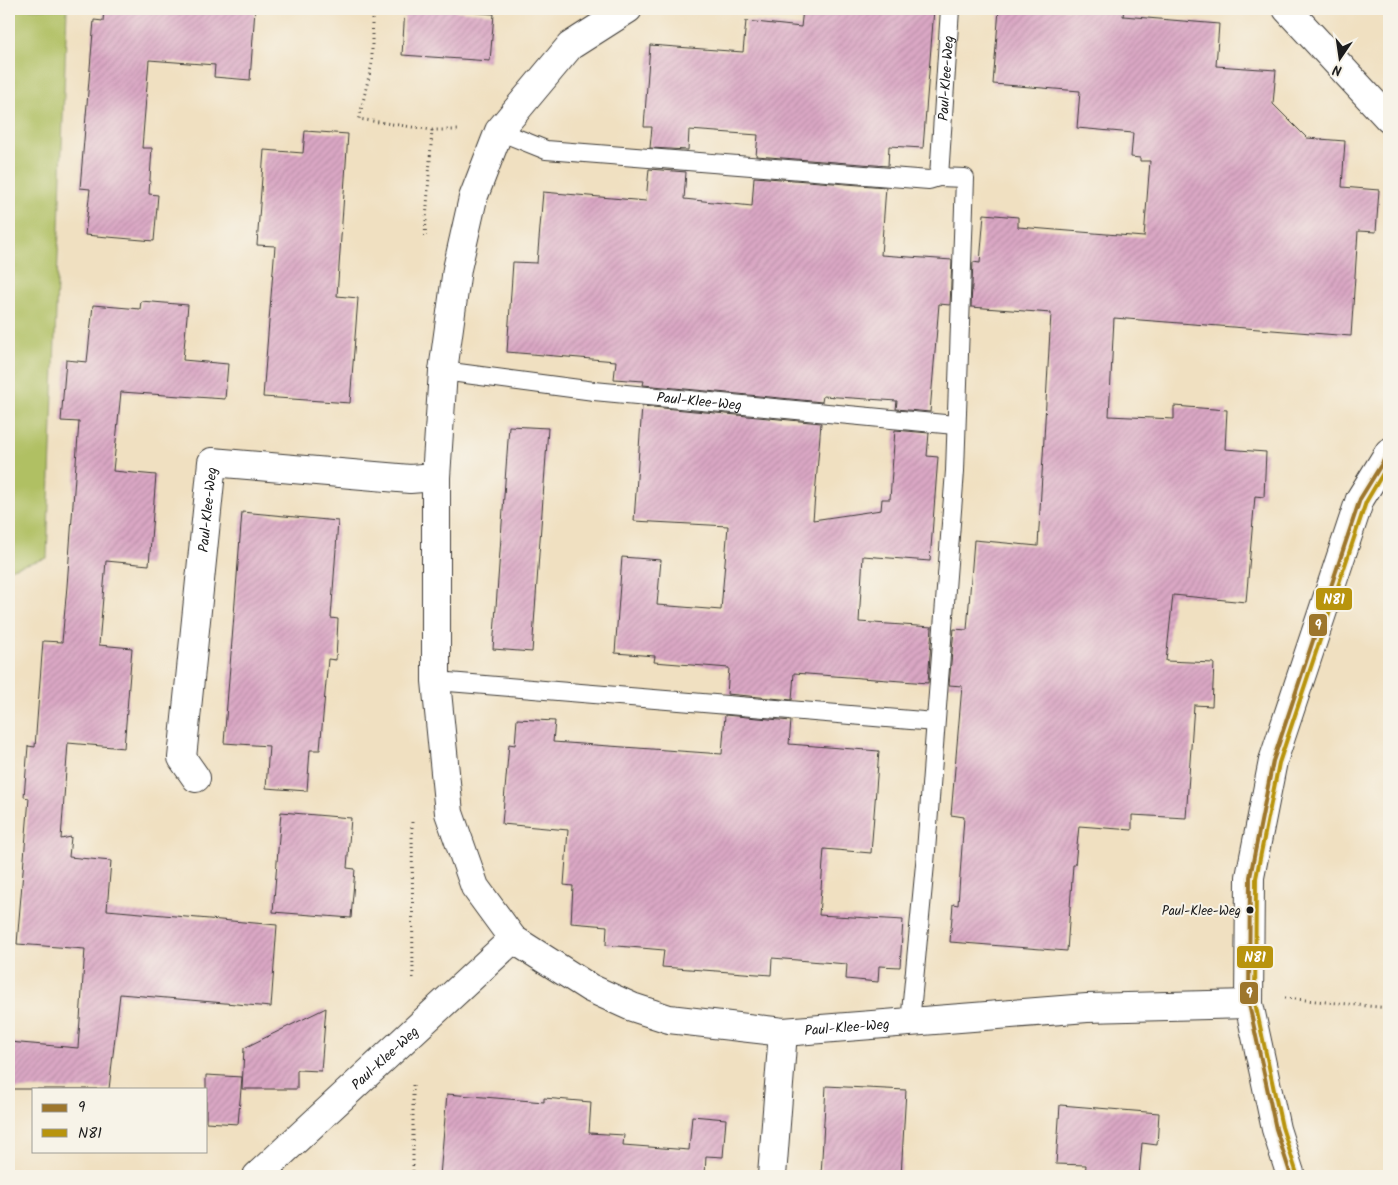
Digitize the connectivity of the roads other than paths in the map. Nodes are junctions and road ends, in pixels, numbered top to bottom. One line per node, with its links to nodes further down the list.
1 (628, 9): 5 (street, Paul-Klee-Weg)
2 (950, 9): 6 (lane, Paul-Klee-Weg)
3 (1288, 9): 4 (street)
4 (1389, 119)
5 (499, 131): 6 (lane); 7 (street, Paul-Klee-Weg)
6 (939, 177): 8 (lane)
7 (443, 371): 8 (lane, Paul-Klee-Weg); 10 (street, Paul-Klee-Weg)
8 (955, 425): 12 (lane)
9 (1389, 452): 15 (street)
10 (436, 477): 11 (street, Paul-Klee-Weg); 13 (street, Paul-Klee-Weg)
11 (436, 681): 12 (lane); 14 (street, Paul-Klee-Weg)
12 (935, 722): 16 (lane)
13 (196, 778)
14 (513, 938): 17 (street, Paul-Klee-Weg); 18 (street, Paul-Klee-Weg)
15 (1249, 998): 16 (street, Paul-Klee-Weg); 20 (street)
16 (910, 1023): 17 (street, Paul-Klee-Weg)
17 (783, 1032): 19 (street, Paul-Klee-Weg)
18 (257, 1176)
19 (772, 1176)
20 (1291, 1176)

